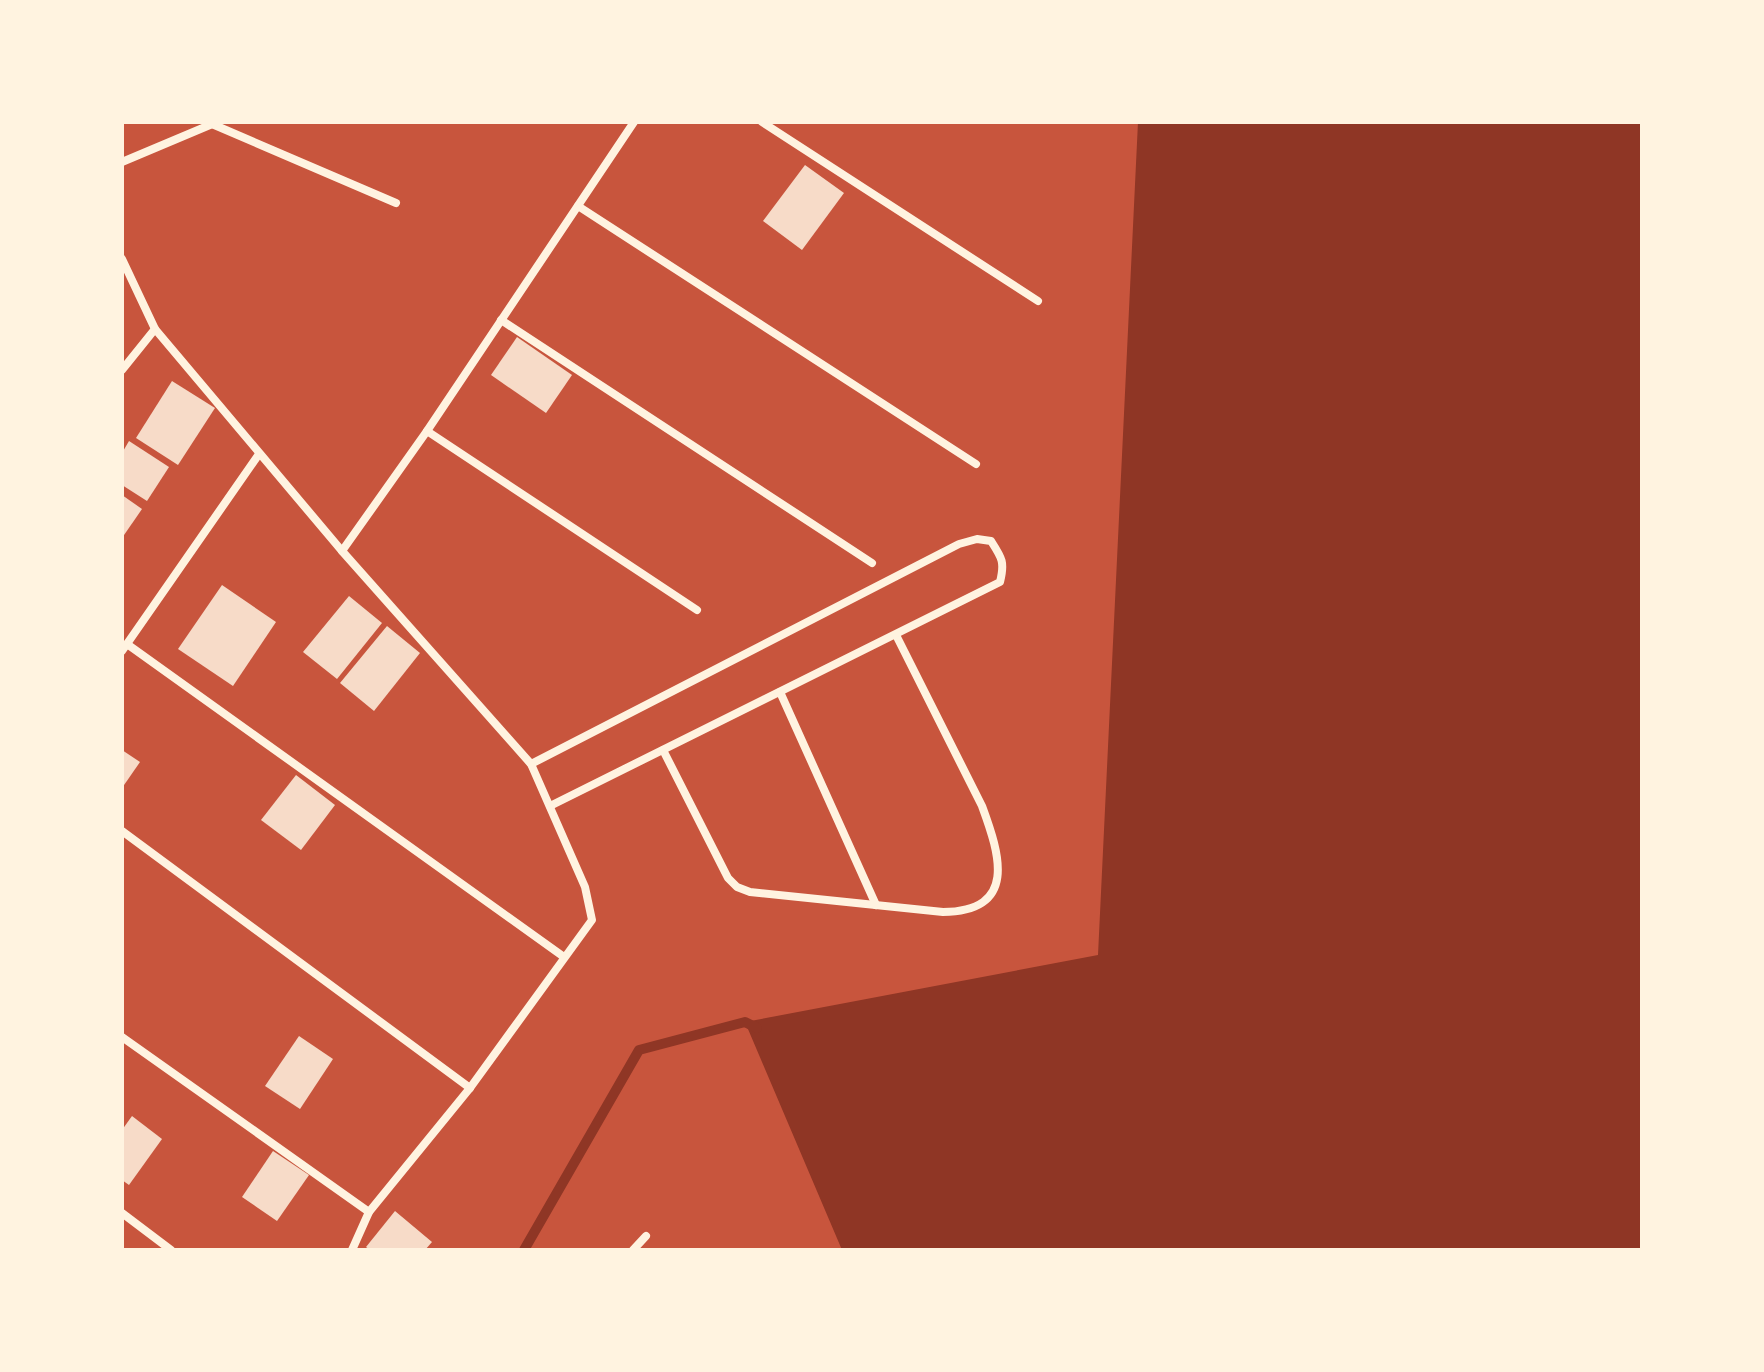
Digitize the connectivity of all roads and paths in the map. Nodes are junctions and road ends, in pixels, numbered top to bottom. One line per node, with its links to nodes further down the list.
1 (634, 122): 6 (street)
2 (762, 122): 8 (street)
3 (215, 123): 4 (street); 5 (street)
4 (122, 162)
5 (396, 203)
6 (578, 206): 9 (street); 14 (street)
7 (122, 259): 10 (street)
8 (1038, 301)
9 (501, 320): 12 (street); 16 (street)
10 (155, 329): 11 (street); 13 (street)
11 (122, 370)
12 (427, 431): 15 (street); 17 (street)
13 (259, 454): 15 (street); 19 (street)
14 (976, 464)
15 (342, 551): 22 (street)
16 (872, 563)
17 (697, 610)
18 (896, 635): 20 (street); 22 (street); 25 (street)
19 (125, 647): 26 (street)
20 (780, 692): 21 (street); 25 (street)
21 (663, 750): 23 (street); 25 (street)
22 (531, 764): 23 (street)
23 (550, 806): 26 (street)
24 (122, 831): 28 (street)
25 (876, 905)
26 (564, 957): 28 (street)
27 (122, 1037): 29 (street)
28 (470, 1088): 29 (street)
29 (369, 1212): 33 (street)
30 (122, 1213): 32 (street)
31 (646, 1236): 34 (street)
32 (171, 1250)
33 (352, 1250)
34 (633, 1250)

